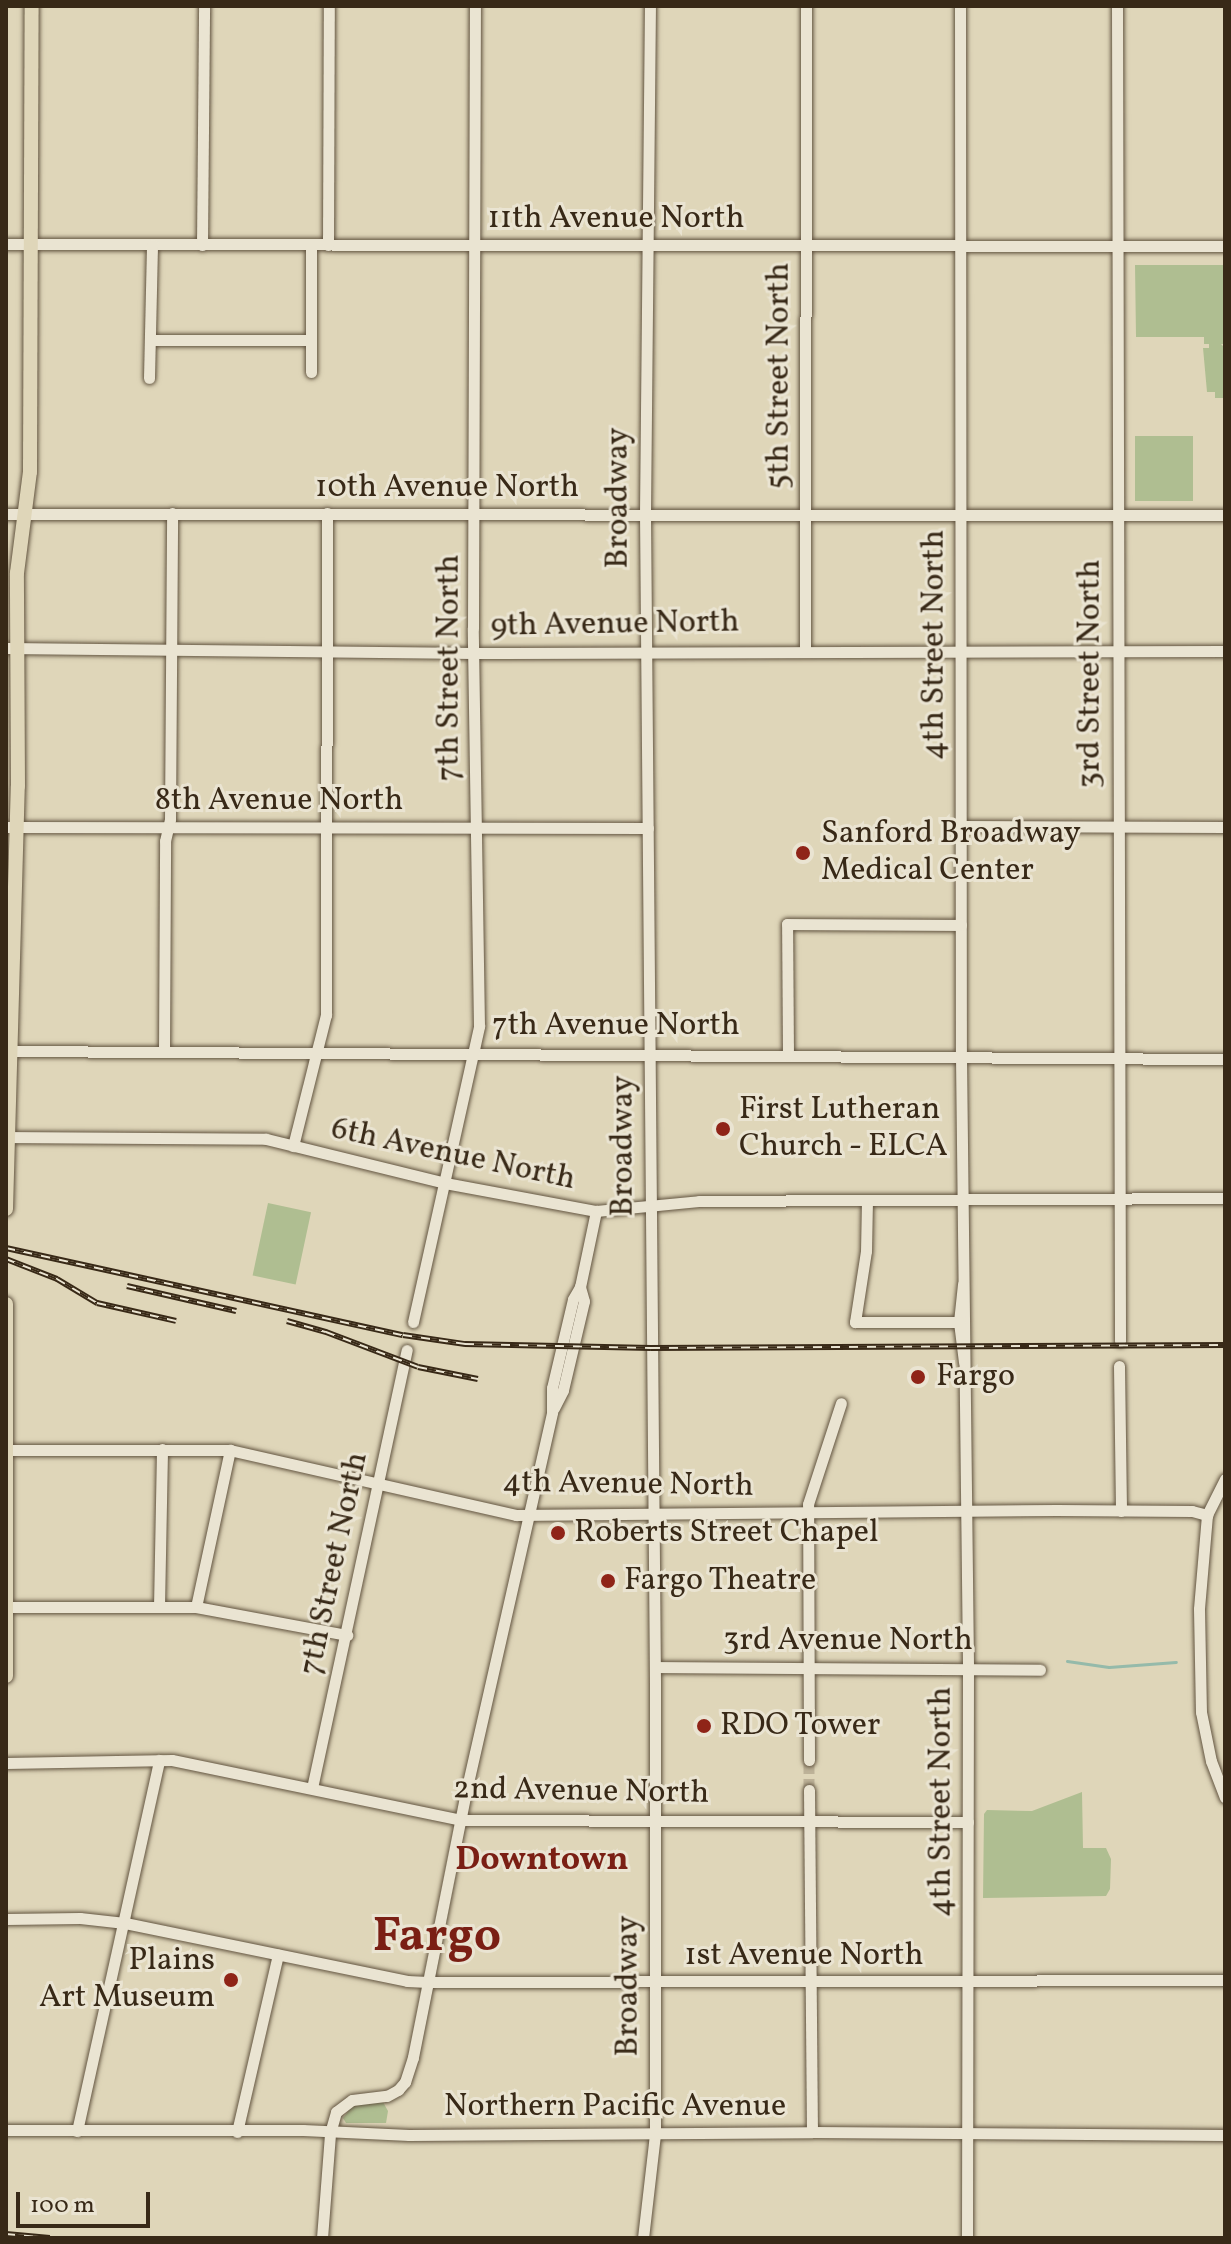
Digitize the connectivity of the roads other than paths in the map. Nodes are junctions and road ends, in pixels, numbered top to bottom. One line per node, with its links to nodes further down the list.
1 (32, 6): 10 (main road)
2 (204, 6): 12 (street)
3 (329, 6): 13 (street)
4 (475, 6): 14 (street, 7th Street North)
5 (650, 6): 15 (street, Broadway)
6 (806, 6): 16 (street, 5th Street North)
7 (960, 6): 18 (street, 4th Street North)
8 (1117, 6): 19 (street, 3rd Street North)
9 (6, 244): 10 (street, 11th Avenue North)
10 (32, 244): 11 (street, 11th Avenue North); 29 (main road)
11 (152, 244): 12 (street, 11th Avenue North); 21 (street)
12 (202, 245): 17 (street, 11th Avenue North)
13 (328, 245): 14 (street, 11th Avenue North); 17 (street, 11th Avenue North)
14 (474, 245): 15 (street, 11th Avenue North); 25 (street, 7th Street North)
15 (647, 245): 16 (street, 11th Avenue North); 30 (street, Broadway)
16 (806, 245): 18 (street, 11th Avenue North); 31 (street, 5th Street North)
17 (311, 246): 22 (street)
18 (960, 246): 19 (street, 11th Avenue North); 32 (street, 4th Street North)
19 (1116, 246): 20 (street, 11th Avenue North); 34 (street, 3rd Street North)
20 (1225, 246)
21 (150, 340): 22 (street); 24 (street)
22 (310, 340): 23 (street)
23 (311, 372)
24 (149, 378)
25 (475, 512): 27 (street, 10th Avenue North); 30 (street, 10th Avenue North); 43 (street, 7th Street North)
26 (172, 513): 27 (street, 10th Avenue North); 29 (street, 10th Avenue North); 36 (street)
27 (327, 513): 38 (street)
28 (6, 514): 29 (street, 10th Avenue North)
29 (24, 514): 35 (main road)
30 (645, 514): 31 (street, 10th Avenue North); 37 (street, Broadway)
31 (805, 515): 32 (street, 10th Avenue North); 39 (street, 5th Street North)
32 (960, 515): 34 (street, 10th Avenue North); 40 (street, 4th Street North)
33 (1225, 515): 34 (street, 10th Avenue North)
34 (1117, 516): 41 (street, 3rd Street North)
35 (12, 648): 36 (street, 9th Avenue North); 47 (main road)
36 (173, 650): 38 (street, 9th Avenue North); 44 (street)
37 (646, 650): 39 (street, 9th Avenue North); 43 (street, 9th Avenue North); 50 (street, Broadway)
38 (327, 651): 43 (street, 9th Avenue North); 48 (street)
39 (805, 651): 40 (street, 9th Avenue North)
40 (960, 651): 41 (street, 9th Avenue North); 45 (street, 4th Street North)
41 (1116, 651): 42 (street, 9th Avenue North); 46 (street, 3rd Street North)
42 (1225, 651)
43 (474, 653): 51 (street, 7th Street North)
44 (167, 826): 47 (street, 8th Avenue North); 48 (street, 8th Avenue North); 54 (street)
45 (961, 826): 46 (street); 52 (street, 4th Street North)
46 (1119, 826): 49 (street); 60 (street, 3rd Street North)
47 (11, 827): 53 (main road)
48 (326, 827): 51 (street, 8th Avenue North); 55 (street)
49 (1225, 827)
50 (648, 828): 51 (street, 8th Avenue North); 58 (street, Broadway)
51 (476, 830): 56 (street, 7th Street North)
52 (961, 925): 57 (street); 59 (street, 4th Street North)
53 (8, 1051): 54 (street, 7th Avenue North); 62 (main road)
54 (164, 1052): 55 (street, 7th Avenue North)
55 (317, 1053): 56 (street, 7th Avenue North); 63 (street)
56 (475, 1053): 58 (street, 7th Avenue North); 64 (street, 7th Street North)
57 (788, 1055): 58 (street, 7th Avenue North); 59 (street, 7th Avenue North)
58 (649, 1056): 69 (street, Broadway)
59 (961, 1057): 60 (street, 7th Avenue North); 68 (street, 4th Street North)
60 (1118, 1058): 61 (street, 7th Avenue North); 66 (street, 3rd Street North)
61 (1225, 1059)
62 (8, 1137): 63 (street, 6th Avenue North); 70 (main road)
63 (293, 1146): 64 (street, 6th Avenue North)
64 (445, 1183): 71 (street, 6th Avenue North); 74 (street, 7th Street North)
65 (1225, 1198): 66 (street, 6th Avenue North)
66 (1118, 1199): 68 (street, 6th Avenue North); 76 (street, 3rd Street North)
67 (867, 1200): 68 (street, 6th Avenue North); 69 (street, 6th Avenue North); 75 (street)
68 (963, 1200): 72 (street, 4th Street North)
69 (649, 1204): 71 (street, 6th Avenue North); 88 (street, Broadway)
70 (6, 1209)
71 (596, 1211): 90 (street)
72 (963, 1283): 75 (street, 4th Street North); 78 (street, 4th Street North)
73 (6, 1304): 82 (main road)
74 (413, 1322)
75 (959, 1322): 78 (street, 4th Street North)
76 (1120, 1341)
77 (407, 1350): 85 (street, 7th Street North)
78 (965, 1366): 86 (street, 4th Street North)
79 (1119, 1366): 87 (street)
80 (841, 1403): 89 (street)
81 (162, 1449): 82 (street, 4th Avenue North); 83 (street, 4th Avenue North); 93 (street)
82 (7, 1450): 92 (main road)
83 (230, 1450): 85 (street, 4th Avenue North); 94 (street)
84 (1225, 1479): 91 (street)
85 (378, 1484): 90 (street, 4th Avenue North); 95 (street, 7th Street North)
86 (966, 1511): 87 (street, 4th Avenue North); 89 (street, 4th Avenue North); 98 (street, 4th Street North)
87 (1121, 1511): 91 (street, 4th Avenue North)
88 (653, 1513): 89 (street, 4th Avenue North); 90 (street, 4th Avenue North); 97 (street, Broadway)
89 (809, 1513): 96 (street)
90 (530, 1515): 107 (street)
91 (1207, 1515): 106 (street)
92 (6, 1607): 93 (street); 100 (main road)
93 (159, 1607): 94 (street)
94 (196, 1607): 95 (street)
95 (347, 1635): 104 (street, 7th Street North)
96 (810, 1666): 97 (street, 3rd Avenue North); 98 (street, 3rd Avenue North); 102 (street)
97 (655, 1667): 108 (street, Broadway)
98 (968, 1668): 99 (street, 3rd Avenue North); 110 (street, 4th Street North)
99 (1040, 1670)
100 (6, 1676)
101 (159, 1760): 103 (street, 2nd Avenue North); 104 (street, 2nd Avenue North); 112 (street)
102 (809, 1760)
103 (6, 1763)
104 (312, 1788): 107 (street, 2nd Avenue North)
105 (809, 1790): 109 (street)
106 (1225, 1797)
107 (461, 1820): 108 (street, 2nd Avenue North); 116 (street)
108 (655, 1821): 109 (street, 2nd Avenue North); 117 (street, Broadway)
109 (808, 1821): 110 (street, 2nd Avenue North); 118 (street)
110 (968, 1822): 115 (street, 4th Street North)
111 (6, 1919): 112 (street, 1st Avenue North)
112 (125, 1923): 113 (street, 1st Avenue North); 120 (street)
113 (278, 1955): 116 (street, 1st Avenue North); 121 (street)
114 (1225, 1980): 115 (street, 1st Avenue North)
115 (968, 1981): 118 (street, 1st Avenue North); 124 (street, 4th Street North)
116 (428, 1982): 117 (street, 1st Avenue North); 123 (street)
117 (656, 1982): 118 (street, 1st Avenue North); 125 (street, Broadway)
118 (810, 1982): 122 (street)
119 (6, 2130): 120 (street, Northern Pacific Avenue)
120 (77, 2131): 121 (street, Northern Pacific Avenue)
121 (237, 2132): 123 (street, Northern Pacific Avenue)
122 (812, 2132): 124 (street, Northern Pacific Avenue); 125 (street, Northern Pacific Avenue)
123 (330, 2133): 125 (street, Northern Pacific Avenue); 127 (street)
124 (969, 2133): 126 (street, Northern Pacific Avenue); 129 (street, 4th Street North)
125 (655, 2134): 128 (street, Broadway)
126 (1225, 2135)
127 (322, 2238)
128 (643, 2238)
129 (967, 2238)

